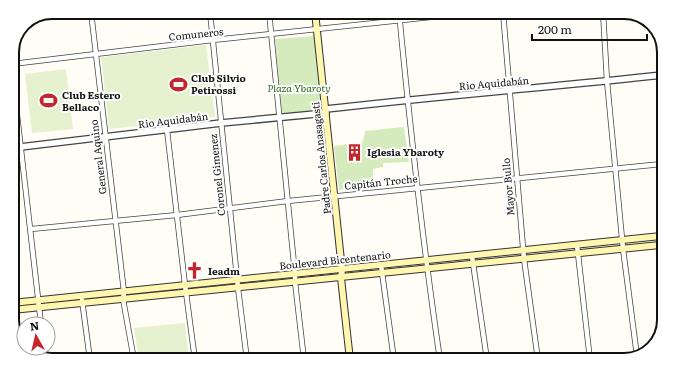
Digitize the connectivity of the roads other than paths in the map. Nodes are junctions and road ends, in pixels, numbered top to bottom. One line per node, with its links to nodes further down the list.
1 (92, 19): 12 (street, General Aquino)
2 (211, 19): 11 (street, Coronel Gimenez)
3 (270, 19): 10 (street)
4 (316, 19): 9 (main road, Padre Carlos Anasagasti)
5 (410, 19): 8 (street, Comuneros)
6 (504, 19): 16 (street, Mayor Bullo)
7 (603, 19): 15 (street)
8 (400, 20): 9 (street, Comuneros); 17 (street)
9 (318, 30): 10 (street, Comuneros); 18 (main road, Padre Carlos Anasagasti)
10 (272, 35): 11 (street, Comuneros); 19 (street)
11 (213, 40): 12 (street, Comuneros); 20 (street, Coronel Gimenez)
12 (96, 54): 13 (street, Comuneros); 23 (street, General Aquino)
13 (19, 63)
14 (657, 76): 15 (street, Rio Aquidabán)
15 (607, 81): 16 (street, Rio Aquidabán); 26 (street)
16 (509, 91): 17 (street, Rio Aquidabán); 27 (street, Mayor Bullo)
17 (408, 100): 18 (street, Rio Aquidabán); 28 (street)
18 (326, 111): 19 (street, Rio Aquidabán); 29 (main road, Padre Carlos Anasagasti)
19 (280, 117): 20 (street, Rio Aquidabán); 30 (street)
20 (221, 123): 22 (street, Rio Aquidabán); 31 (street, Coronel Gimenez)
21 (19, 130): 24 (street)
22 (167, 130): 23 (street, Rio Aquidabán); 32 (street)
23 (105, 137): 24 (street, Rio Aquidabán); 33 (street, General Aquino)
24 (21, 147): 34 (street)
25 (657, 164): 26 (street, Capitán Troche)
26 (615, 168): 27 (street, Capitán Troche); 36 (street)
27 (516, 178): 28 (street, Capitán Troche); 40 (street, Mayor Bullo)
28 (417, 188): 29 (street, Capitán Troche); 44 (street)
29 (334, 196): 30 (street, Capitán Troche); 48 (main road, Padre Carlos Anasagasti)
30 (288, 201): 31 (street, Capitán Troche); 49 (street)
31 (230, 208): 32 (street, Capitán Troche); 52 (street, Coronel Gimenez)
32 (177, 215): 33 (street, Capitán Troche); 54 (street)
33 (115, 221): 34 (street, Capitán Troche); 56 (street, General Aquino)
34 (31, 229): 61 (street)
35 (657, 237): 36 (main road, Boulevard Bicentenario)
36 (622, 241): 38 (main road, Boulevard Bicentenario); 39 (street)
37 (657, 245): 39 (main road, Boulevard Bicentenario)
38 (577, 246): 40 (main road, Boulevard Bicentenario); 41 (street)
39 (623, 249): 41 (main road, Boulevard Bicentenario); 64 (street)
40 (523, 251): 42 (main road, Boulevard Bicentenario); 43 (street, Mayor Bullo)
41 (578, 254): 43 (main road, Boulevard Bicentenario); 75 (street)
42 (472, 256): 44 (main road, Boulevard Bicentenario); 45 (street)
43 (524, 259): 45 (main road, Boulevard Bicentenario); 74 (street, Mayor Bullo)
44 (426, 261): 46 (main road, Boulevard Bicentenario); 47 (street)
45 (474, 264): 47 (main road, Boulevard Bicentenario); 73 (street)
46 (382, 265): 48 (main road, Boulevard Bicentenario); 50 (street)
47 (427, 269): 50 (main road, Boulevard Bicentenario); 72 (street)
48 (342, 270): 49 (main road, Boulevard Bicentenario); 51 (main road, Padre Carlos Anasagasti)
49 (295, 274): 52 (main road, Boulevard Bicentenario); 53 (street)
50 (382, 274): 51 (main road, Boulevard Bicentenario); 71 (street)
51 (341, 278): 53 (main road, Boulevard Bicentenario); 70 (main road, Padre Carlos Anasagasti)
52 (237, 280): 54 (main road, Boulevard Bicentenario); 55 (street, Coronel Gimenez)
53 (294, 282): 55 (main road, Boulevard Bicentenario); 69 (street)
54 (185, 285): 56 (main road, Boulevard Bicentenario); 57 (street)
55 (238, 288): 57 (main road, Boulevard Bicentenario); 68 (street, Coronel Gimenez)
56 (124, 292): 58 (street, General Aquino); 59 (main road, Boulevard Bicentenario)
57 (187, 293): 58 (main road, Boulevard Bicentenario); 67 (street)
58 (123, 299): 59 (main road, Boulevard Bicentenario); 66 (street, General Aquino)
59 (82, 300): 61 (main road, Boulevard Bicentenario); 65 (street)
60 (19, 303): 61 (main road, Boulevard Bicentenario)
61 (38, 304): 62 (main road, Boulevard Bicentenario); 63 (street)
62 (19, 308)
63 (40, 316)
64 (636, 350)
65 (89, 353)
66 (133, 353)
67 (194, 353)
68 (246, 353)
69 (303, 353)
70 (349, 353)
71 (393, 353)
72 (439, 353)
73 (486, 353)
74 (537, 353)
75 (589, 353)

